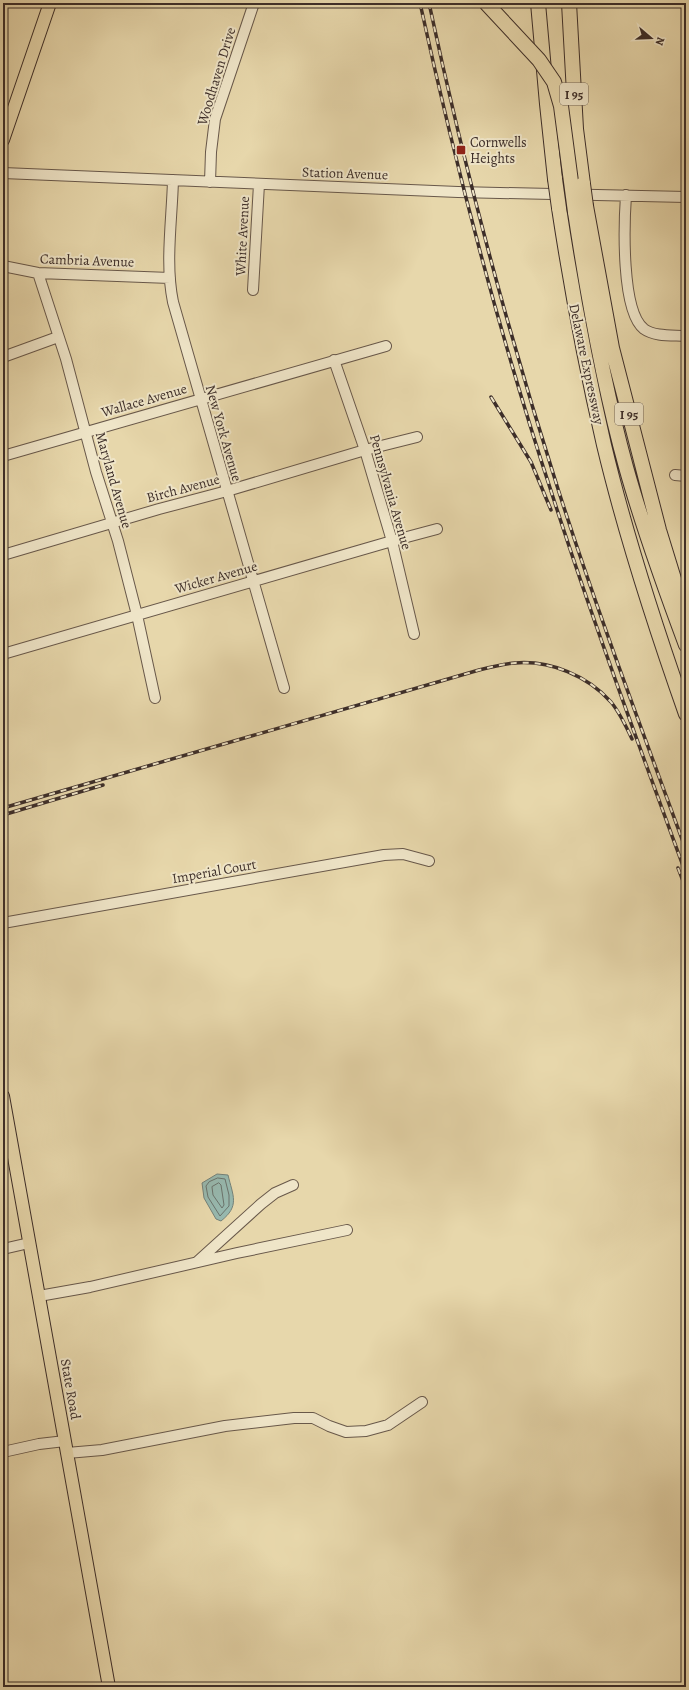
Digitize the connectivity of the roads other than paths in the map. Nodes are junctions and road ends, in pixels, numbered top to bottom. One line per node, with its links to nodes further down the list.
1 (50, 3): 8 (main road)
2 (254, 3): 11 (street, Woodhaven Drive)
3 (486, 3): 15 (highway, bridge)
4 (529, 3): 7 (highway)
5 (538, 3): 7 (highway, Delaware Expressway / I 95)
6 (569, 3): 15 (highway, Delaware Expressway / I 95, bridge)
7 (547, 104): 45 (highway, Delaware Expressway / I 95, bridge)
8 (3, 140)
9 (3, 173): 10 (street, Station Avenue)
10 (173, 180): 11 (street, Station Avenue); 18 (street, New York Avenue)
11 (210, 182): 12 (street, Station Avenue)
12 (259, 184): 13 (street, Station Avenue); 19 (street, White Avenue)
13 (626, 195): 14 (street, Station Avenue); 20 (street)
14 (686, 197)
15 (580, 209): 39 (highway, Delaware Expressway / I 95); 41 (highway)
16 (3, 266): 17 (street, Cambria Avenue)
17 (38, 273): 18 (street, Cambria Avenue); 21 (street, Maryland Avenue)
18 (170, 278): 25 (street, New York Avenue)
19 (253, 290)
20 (686, 336)
21 (58, 337): 23 (street); 26 (street, Maryland Avenue)
22 (386, 346): 24 (street, Wallace Avenue)
23 (3, 357)
24 (334, 360): 25 (street, Wallace Avenue); 28 (street, Pennsylvania Avenue)
25 (200, 399): 26 (street, Wallace Avenue); 32 (street, New York Avenue)
26 (85, 431): 29 (street, Wallace Avenue); 33 (street, Maryland Avenue)
27 (417, 437): 28 (street, Birch Avenue)
28 (365, 450): 32 (street, Birch Avenue); 35 (street, Pennsylvania Avenue)
29 (3, 456)
30 (674, 475): 31 (street)
31 (686, 476)
32 (227, 491): 33 (street, Birch Avenue); 37 (street, New York Avenue)
33 (112, 522): 36 (street, Birch Avenue); 38 (street, Maryland Avenue)
34 (437, 529): 35 (street, Wicker Avenue)
35 (392, 541): 37 (street, Wicker Avenue); 40 (street, Pennsylvania Avenue)
36 (3, 555)
37 (253, 582): 38 (street, Wicker Avenue); 43 (street, New York Avenue)
38 (137, 615): 42 (street, Wicker Avenue); 44 (street, Maryland Avenue)
39 (686, 618)
40 (414, 634)
41 (686, 645)
42 (3, 654)
43 (284, 688)
44 (155, 698)
45 (686, 714)
46 (429, 861): 47 (street, Imperial Court)
47 (3, 923)
48 (3, 1096): 51 (main road, State Road)
49 (293, 1185): 53 (street)
50 (347, 1230): 53 (street)
51 (29, 1243): 52 (street); 54 (main road, State Road)
52 (3, 1249)
53 (196, 1263): 54 (street)
54 (38, 1296): 56 (main road, State Road)
55 (422, 1402): 56 (street)
56 (66, 1447): 57 (street); 58 (main road, State Road)
57 (3, 1452)
58 (109, 1687)

